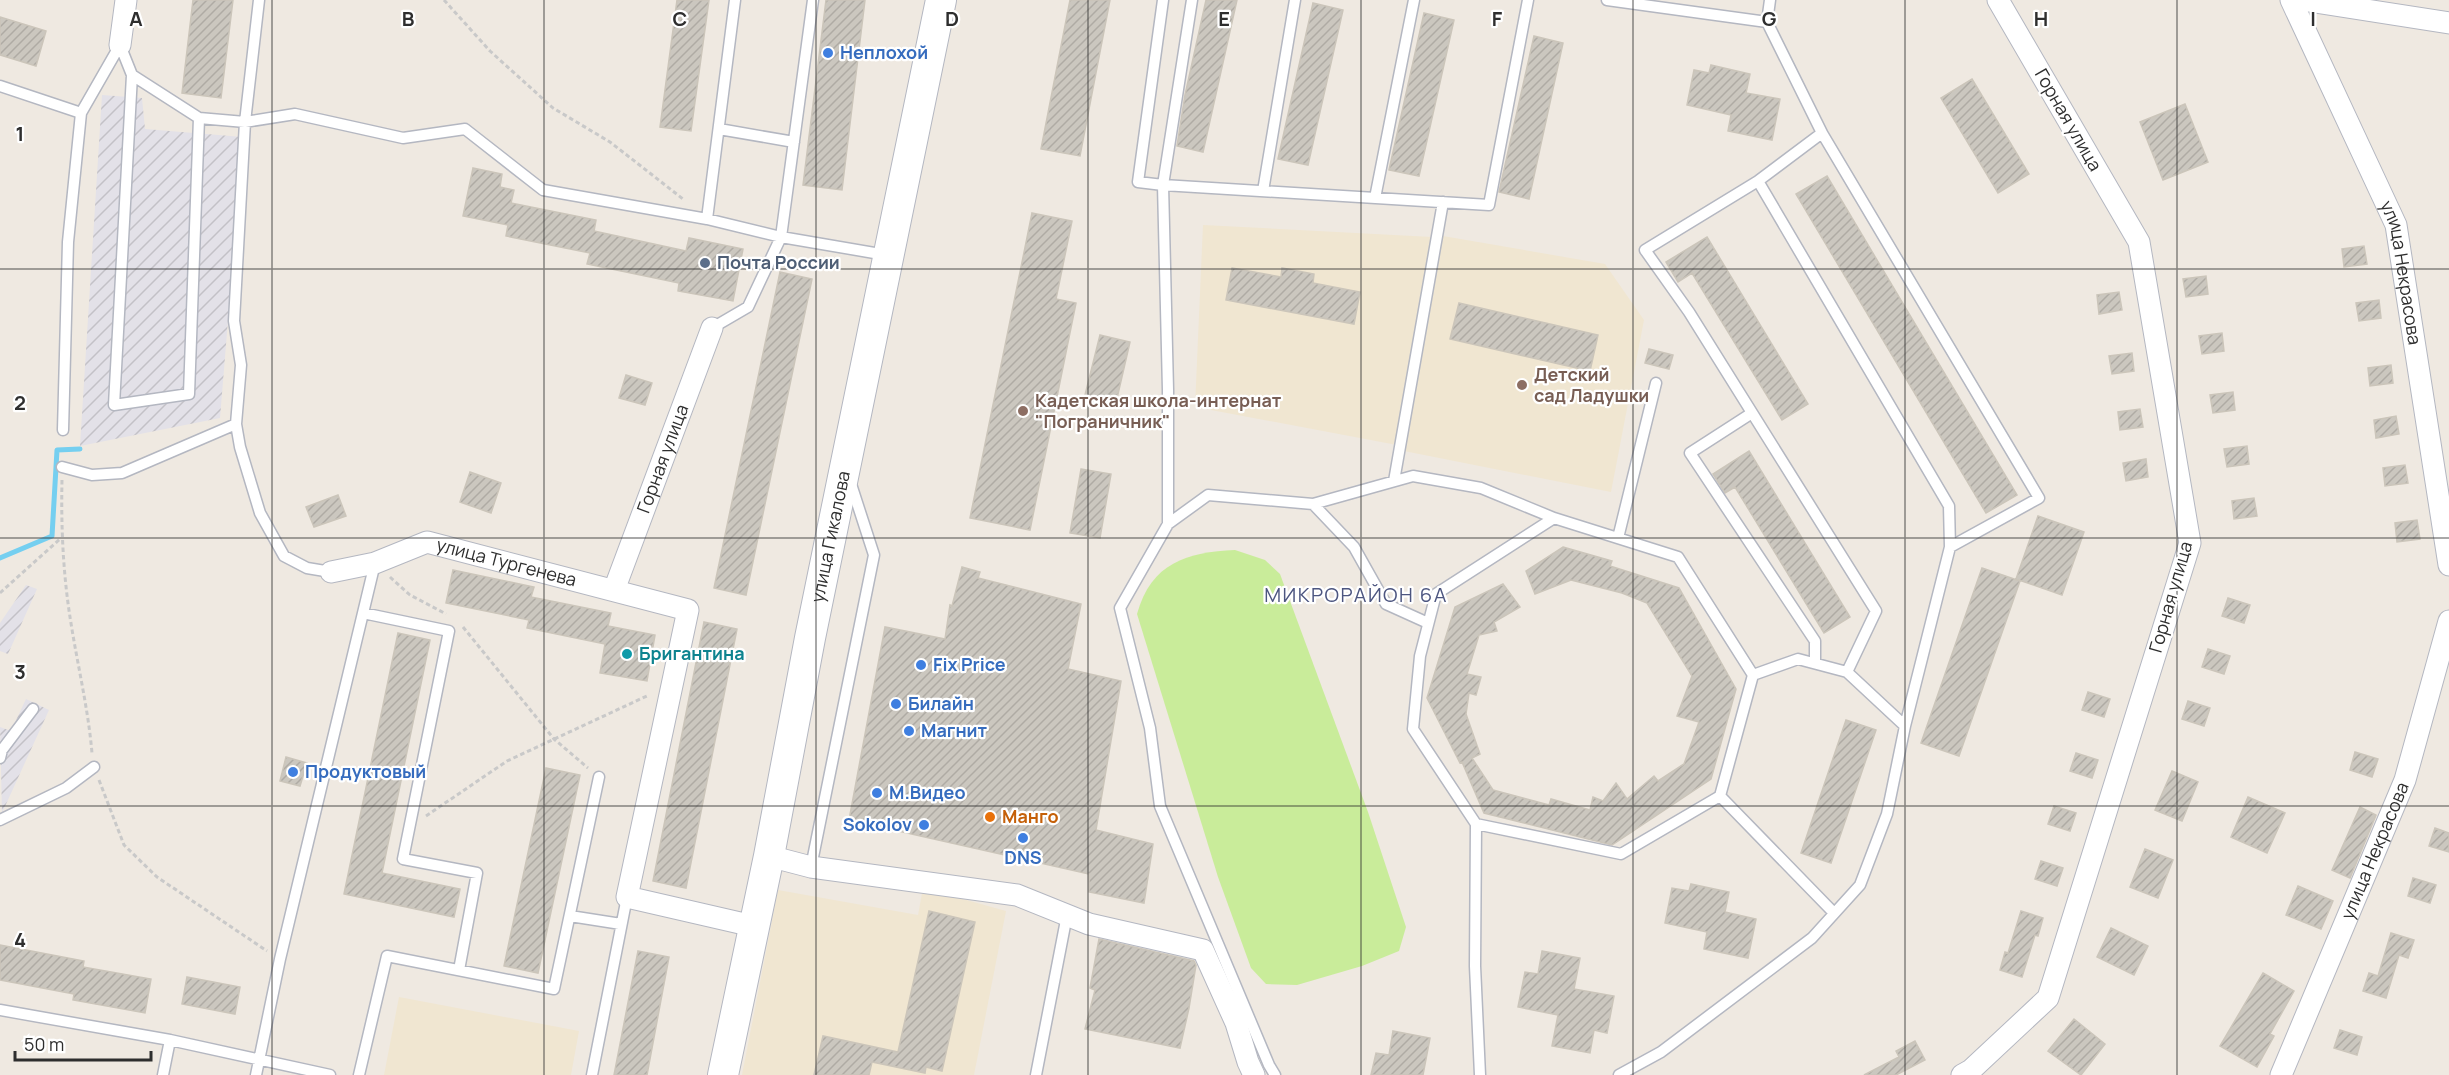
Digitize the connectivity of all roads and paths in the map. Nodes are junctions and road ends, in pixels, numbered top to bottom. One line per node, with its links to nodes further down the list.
1 (126, 0): 19 (street)
2 (259, 0): 24 (lane)
3 (444, 0): 33 (path)
4 (735, 0): 25 (lane)
5 (813, 0): 27 (lane)
6 (941, 0): 35 (main road, улица Гикалова)
7 (1162, 0): 29 (lane)
8 (1192, 0): 29 (lane)
9 (1295, 0): 30 (lane)
10 (1414, 0): 31 (lane)
11 (1528, 0): 32 (lane)
12 (1607, 0): 17 (lane)
13 (1770, 0): 17 (lane)
14 (1998, 0): 99 (street, Горная улица)
15 (2291, 0): 51 (street, улица Некрасова)
16 (2302, 0): 18 (street)
17 (1767, 22): 26 (lane)
18 (2449, 23)
19 (120, 45): 20 (lane); 22 (lane)
20 (132, 75): 23 (lane); 23 (lane)
21 (0, 86): 22 (lane)
22 (81, 113): 40 (lane)
23 (199, 118): 24 (lane)
24 (244, 122): 33 (lane); 39 (lane)
25 (719, 129): 27 (lane); 33 (lane)
26 (1822, 133): 28 (lane); 49 (lane)
27 (794, 142): 34 (lane)
28 (1758, 181): 38 (lane); 49 (lane)
29 (1163, 185): 30 (lane); 46 (lane)
30 (1263, 191): 31 (lane)
31 (1375, 198): 32 (lane)
32 (1443, 202): 43 (lane)
33 (707, 219): 34 (lane)
34 (781, 237): 35 (lane); 36 (lane)
35 (890, 255): 41 (main road, улица Гикалова)
36 (712, 328): 53 (street, Горная улица)
37 (1656, 383): 48 (lane)
38 (1752, 413): 60 (lane); 62 (lane)
39 (236, 424): 42 (lane); 52 (lane)
40 (63, 430)
41 (845, 466): 75 (main road, улица Гикалова); 76 (lane)
42 (62, 467): 47 (path)
43 (1394, 482): 44 (lane); 45 (lane)
44 (1313, 504): 46 (lane); 59 (lane)
45 (1554, 518): 48 (lane); 59 (lane)
46 (1168, 524): 96 (lane)
47 (61, 538): 54 (path); 69 (path)
48 (1618, 538): 64 (lane)
49 (1950, 547): 66 (lane)
50 (375, 563): 52 (street, улица Тургенева); 53 (street, улица Тургенева); 55 (lane); 56 (path)
51 (2449, 565)
52 (331, 572)
53 (614, 590): 63 (street, улица Тургенева)
54 (0, 593)
55 (363, 613): 74 (lane); 83 (lane)
56 (448, 615)
57 (458, 621): 67 (path)
58 (2449, 621): 61 (street, улица Некрасова)
59 (1428, 622): 73 (lane)
60 (1815, 663): 62 (lane); 64 (lane)
61 (2443, 667): 100 (street, улица Некрасова)
62 (1847, 672): 66 (lane)
63 (674, 675): 67 (path); 77 (street)
64 (1753, 675): 71 (lane)
65 (33, 709): 68 (lane)
66 (1905, 726): 78 (lane)
67 (554, 739): 70 (path); 74 (path)
68 (0, 758)
69 (94, 767): 72 (lane); 83 (path)
70 (599, 777): 80 (lane)
71 (1720, 796): 73 (lane); 78 (lane)
72 (0, 820)
73 (1476, 824): 97 (lane)
74 (410, 828): 84 (lane)
75 (769, 856): 76 (street); 82 (main road, улица Гикалова)
76 (811, 867): 79 (street)
77 (627, 897): 81 (lane); 82 (street)
78 (1834, 913): 98 (lane)
79 (1066, 915): 94 (lane); 95 (street)
80 (570, 916): 81 (lane); 84 (lane)
81 (621, 924): 92 (lane)
82 (753, 926): 93 (main road, улица Гикалова)
83 (280, 959): 87 (lane)
84 (459, 970): 91 (lane)
85 (0, 1010): 86 (lane)
86 (170, 1040): 87 (lane); 88 (lane)
87 (260, 1058): 89 (lane); 90 (lane)
88 (163, 1075)
89 (256, 1075)
90 (330, 1075)
91 (358, 1075)
92 (592, 1075)
93 (723, 1075)
94 (1036, 1075)
95 (1254, 1075)
96 (1275, 1075)
97 (1480, 1075)
98 (1618, 1075)
99 (1962, 1075)
100 (2281, 1075)

